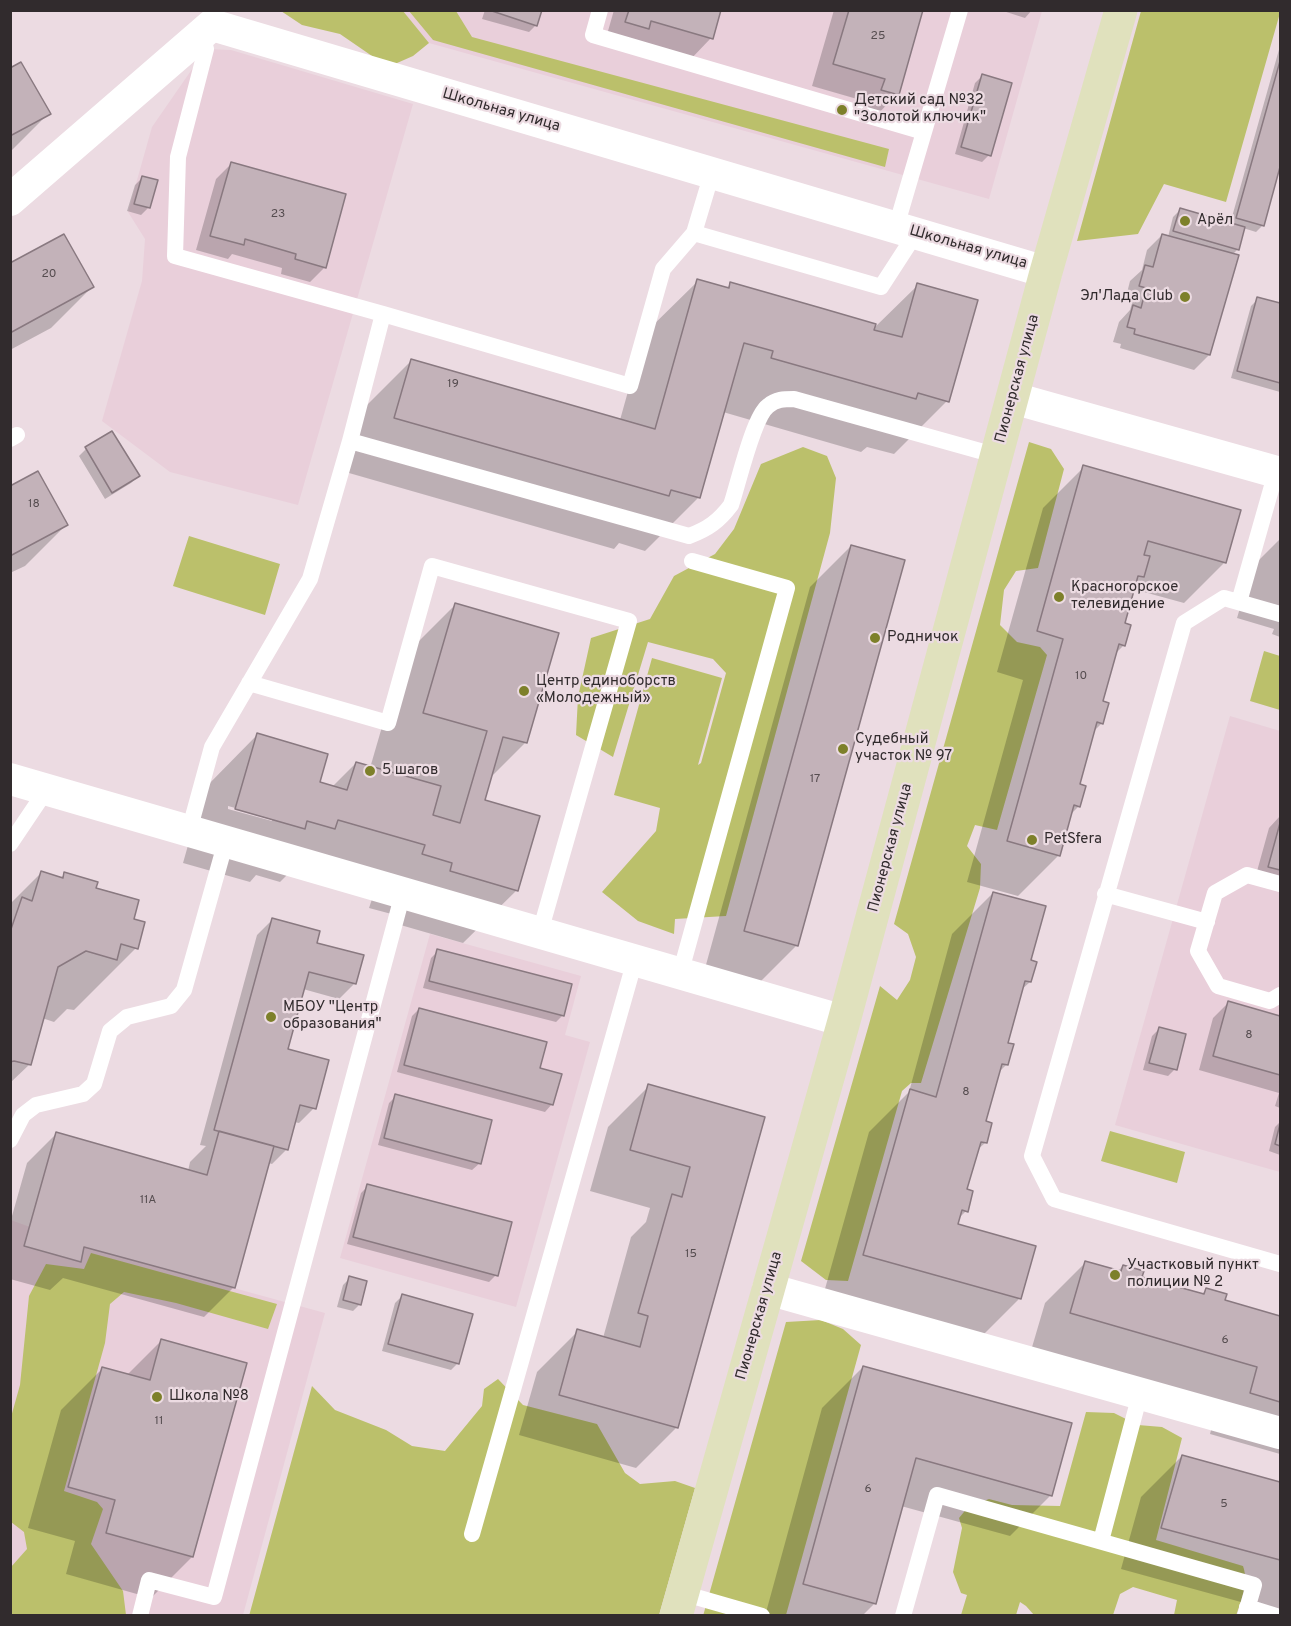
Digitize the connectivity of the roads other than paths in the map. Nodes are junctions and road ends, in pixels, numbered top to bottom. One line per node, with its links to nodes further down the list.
1 (600, 10): 5 (lane)
2 (960, 10): 5 (lane)
3 (1121, 10): 10 (street, Пионерская улица)
4 (202, 34): 6 (street, Школьная улица); 7 (street); 11 (lane)
5 (924, 132): 8 (lane)
6 (712, 173): 8 (street, Школьная улица); 9 (lane)
7 (10, 200)
8 (906, 230): 9 (lane); 10 (street, Школьная улица)
9 (694, 233): 11 (lane)
10 (1046, 272): 12 (street, Пионерская улица)
11 (383, 314): 13 (lane)
12 (1013, 398): 14 (street, Пионерская улица); 15 (street)
13 (350, 441): 14 (lane); 19 (lane)
14 (998, 456): 33 (street, Пионерская улица)
15 (1278, 472): 17 (lane)
16 (692, 561): 31 (lane)
17 (1239, 602): 18 (lane); 27 (lane)
18 (1281, 614)
19 (249, 683): 22 (lane); 29 (lane)
20 (10, 779): 21 (street)
21 (47, 789): 22 (street); 24 (lane)
22 (189, 831): 23 (street)
23 (226, 841): 26 (street); 34 (lane)
24 (10, 844)
25 (1281, 884): 28 (lane)
26 (403, 893): 29 (street); 43 (lane)
27 (1106, 894): 28 (lane); 35 (lane)
28 (1207, 922): 32 (lane)
29 (540, 932): 30 (street)
30 (635, 960): 31 (street); 39 (lane)
31 (680, 974): 33 (street)
32 (1281, 995)
33 (844, 1021): 36 (street, Пионерская улица)
34 (10, 1140)
35 (1281, 1264)
36 (768, 1289): 37 (street); 41 (street, Пионерская улица)
37 (1140, 1394): 38 (street); 40 (lane)
38 (1281, 1433)
39 (472, 1534)
40 (1101, 1541): 42 (lane); 45 (lane)
41 (679, 1604): 44 (lane)
42 (1246, 1611): 46 (lane)
43 (140, 1616)
44 (762, 1616)
45 (903, 1616)
46 (1276, 1616)

